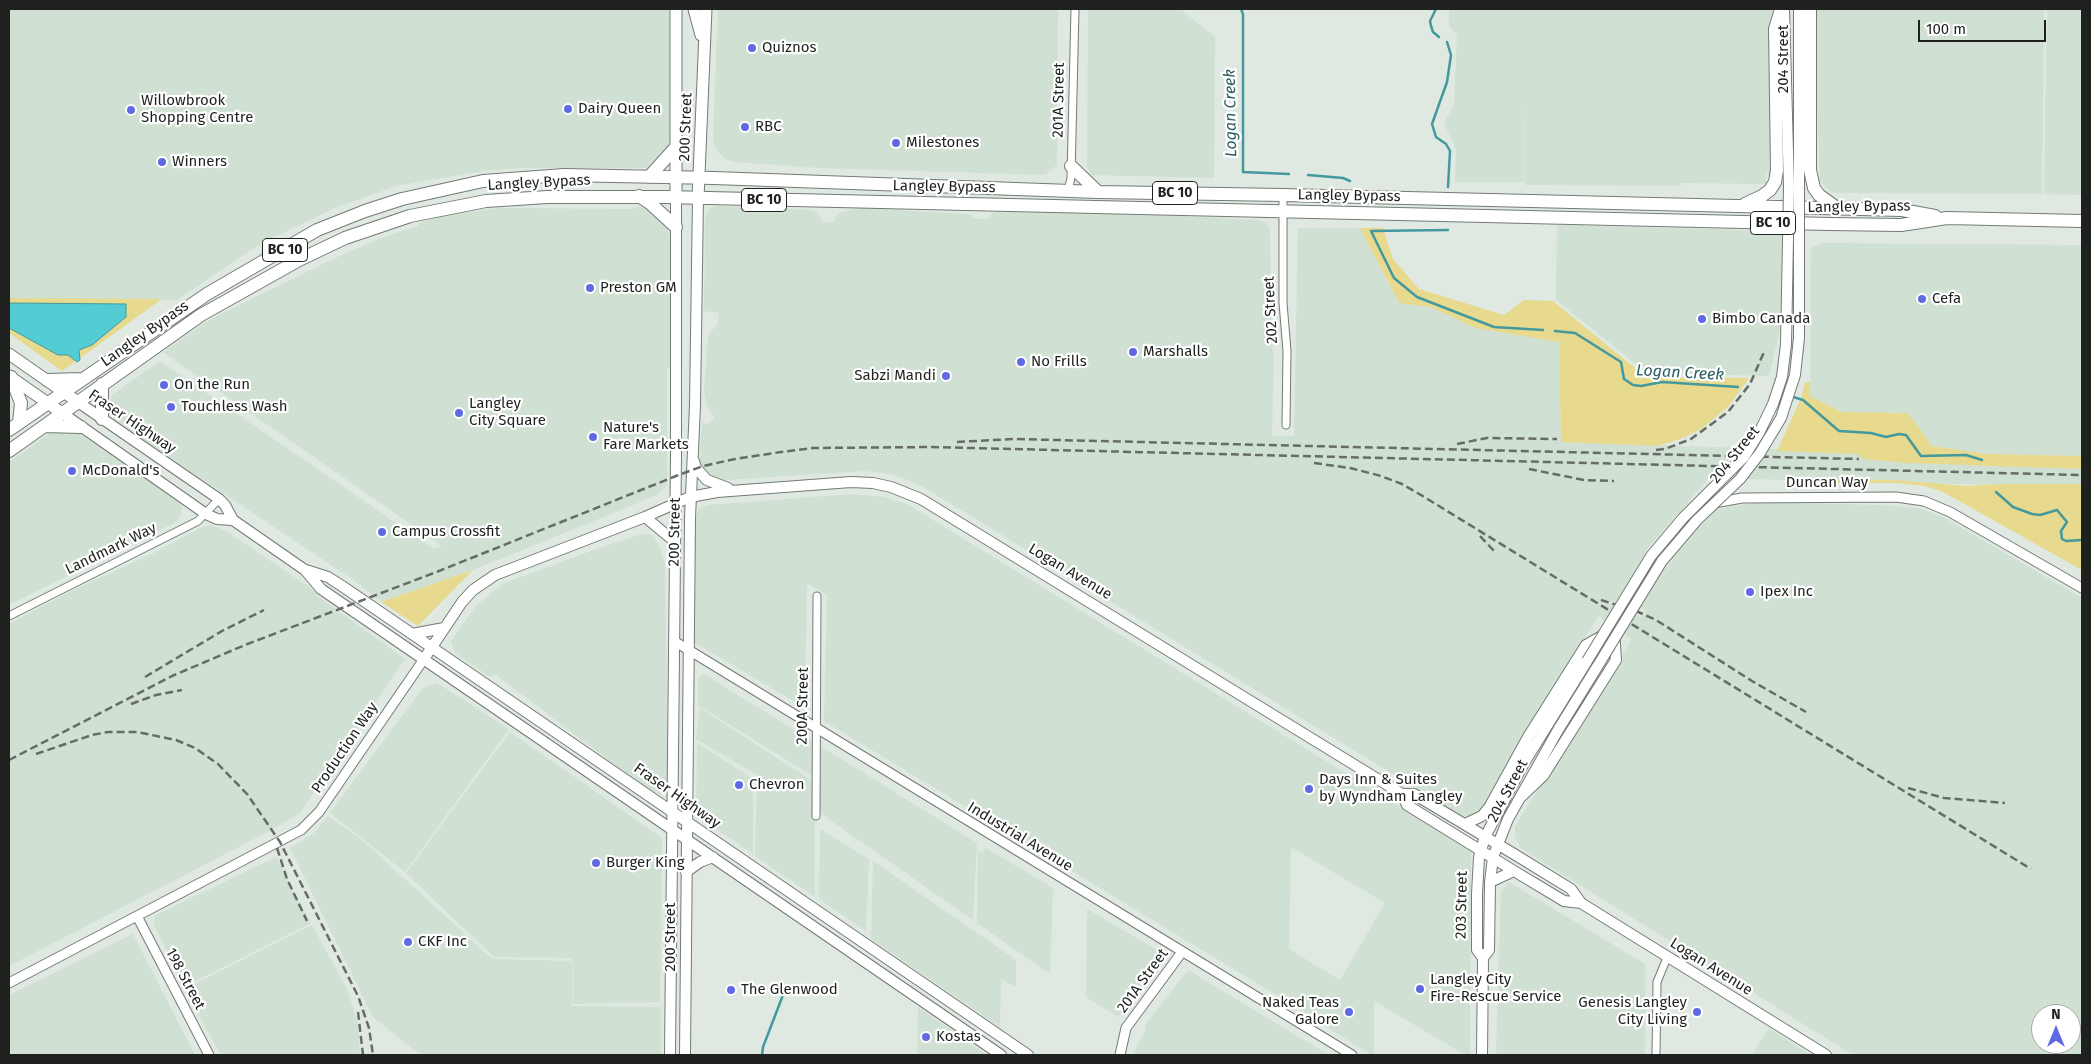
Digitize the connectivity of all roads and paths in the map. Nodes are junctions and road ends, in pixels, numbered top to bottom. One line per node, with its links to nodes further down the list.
1 (676, 9): 9 (main road, 200 Street)
2 (694, 9): 8 (main road)
3 (706, 9): 8 (main road, 200 Street)
4 (1075, 9): 10 (street, 201A Street)
5 (1782, 9): 20 (highway); 71 (main road, 204 Street, bridge)
6 (1799, 9): 65 (main road, 204 Street, bridge)
7 (1810, 9): 22 (highway)
8 (704, 46): 13 (main road, 200 Street)
9 (676, 147): 11 (highway); 12 (main road, 200 Street)
10 (1071, 166): 14 (street, 201A Street); 15 (highway)
11 (649, 177): 12 (highway, Langley Bypass / BC 10); 29 (highway, Langley Bypass / BC 10)
12 (676, 177): 13 (highway, Langley Bypass / BC 10); 18 (main road, 200 Street)
13 (699, 178): 14 (highway, Langley Bypass / BC 10); 19 (main road, 200 Street)
14 (1068, 191): 15 (highway, Langley Bypass / BC 10); 21 (highway)
15 (1098, 192): 16 (highway, Langley Bypass / BC 10)
16 (1283, 194): 20 (highway, Langley Bypass / BC 10); 23 (street, 202 Street)
17 (639, 196): 18 (highway, Langley Bypass / BC 10); 26 (highway); 31 (highway, Langley Bypass / BC 10)
18 (676, 197): 19 (highway, Langley Bypass / BC 10); 26 (main road, 200 Street)
19 (698, 198): 21 (highway, Langley Bypass / BC 10); 43 (main road, 200 Street)
20 (1743, 205): 22 (highway, Langley Bypass / BC 10)
21 (1055, 206): 23 (highway, Langley Bypass / BC 10)
22 (1837, 208): 24 (highway, Langley Bypass / BC 10)
23 (1283, 211): 24 (highway, Langley Bypass / BC 10); 38 (street, 202 Street)
24 (1947, 218): 25 (highway, Langley Bypass / BC 10)
25 (2082, 221)
26 (676, 227): 47 (main road, 200 Street)
27 (9, 354): 30 (main road, Fraser Highway)
28 (10, 377): 34 (main road, Fraser Highway); 37 (highway)
29 (83, 379): 30 (highway); 32 (highway, Langley Bypass / BC 10)
30 (47, 380): 32 (main road, Fraser Highway)
31 (102, 384): 33 (highway, Langley Bypass / BC 10); 36 (highway)
32 (64, 393): 33 (main road, Fraser Highway); 34 (highway, Langley Bypass / BC 10)
33 (78, 402): 35 (highway, Langley Bypass / BC 10); 36 (main road, Fraser Highway)
34 (49, 404): 35 (main road, Fraser Highway); 37 (highway, Langley Bypass / BC 10)
35 (62, 414): 39 (highway, Langley Bypass / BC 10); 40 (main road, Fraser Highway)
36 (102, 419): 46 (main road, Fraser Highway)
37 (19, 423): 41 (highway, Langley Bypass / BC 10)
38 (1286, 425)
39 (44, 426): 40 (highway); 42 (highway, Langley Bypass / BC 10)
40 (81, 427): 48 (main road, Fraser Highway)
41 (9, 430)
42 (9, 451)
43 (694, 461): 44 (main road); 45 (main road, 200 Street)
44 (736, 490): 45 (main road, Logan Avenue); 64 (main road, Logan Avenue)
45 (690, 496): 47 (main road, Logan Avenue); 61 (main road, 200 Street)
46 (219, 500): 48 (street, Landmark Way); 50 (main road, Fraser Highway)
47 (675, 502): 49 (main road, Production Way); 51 (main road, 200 Street)
48 (206, 514): 50 (main road, Fraser Highway); 55 (street, Landmark Way)
49 (645, 517): 51 (main road); 56 (main road, Production Way)
50 (233, 520): 52 (main road, Fraser Highway)
51 (674, 541): 59 (main road, 200 Street)
52 (305, 570): 58 (main road, Fraser Highway); 62 (main road, Fraser Highway)
53 (2082, 588): 57 (street, Duncan Way)
54 (817, 596): 63 (street, 200A Street)
55 (9, 616)
56 (444, 628): 58 (main road); 60 (main road, Production Way)
57 (1614, 629): 65 (main road); 69 (main road)
58 (412, 634): 60 (main road, Fraser Highway)
59 (674, 641): 61 (street, Industrial Avenue); 66 (main road, 200 Street)
60 (432, 647): 62 (main road, Production Way); 66 (main road, Fraser Highway)
61 (688, 650): 63 (street, Industrial Avenue); 68 (main road, 200 Street)
62 (424, 659): 70 (main road, Fraser Highway); 81 (street, Production Way)
63 (817, 729): 67 (street, 200A Street); 82 (street, Industrial Avenue)
64 (1402, 794): 69 (main road, Logan Avenue); 74 (main road, Logan Avenue)
65 (1520, 798): 73 (main road, 204 Street)
66 (672, 811): 68 (main road, Fraser Highway); 70 (main road, 200 Street)
67 (816, 816)
68 (687, 822): 72 (main road, 200 Street); 90 (main road, Fraser Highway)
69 (1465, 824): 71 (main road, Logan Avenue)
70 (672, 829): 72 (main road, Fraser Highway); 87 (main road, 200 Street)
71 (1485, 837): 73 (main road, Logan Avenue); 74 (main road, 204 Street)
72 (686, 838): 75 (main road, Fraser Highway); 78 (main road, 200 Street)
73 (1498, 844): 76 (main road, 204 Street); 80 (main road, Logan Avenue)
74 (1481, 850): 76 (main road, Logan Avenue); 83 (main road, 203 Street)
75 (712, 857): 78 (main road); 89 (main road, Fraser Highway)
76 (1494, 857): 77 (main road, Logan Avenue); 79 (main road, 203 Street)
77 (1514, 871): 79 (main road); 80 (main road, Logan Avenue)
78 (686, 872): 88 (main road, 200 Street)
79 (1490, 882): 83 (main road, 203 Street)
80 (1581, 903): 84 (main road, Logan Avenue)
81 (137, 916): 85 (street, Production Way); 86 (street, 198 Street)
82 (1182, 952): 91 (street, 201A Street); 92 (street, Industrial Avenue)
83 (1483, 958): 93 (main road, 203 Street)
84 (1667, 958): 94 (street); 95 (main road, Logan Avenue)
85 (9, 983)
86 (209, 1055)
87 (670, 1055)
88 (685, 1055)
89 (1001, 1055)
90 (1028, 1055)
91 (1120, 1055)
92 (1352, 1055)
93 (1482, 1055)
94 (1656, 1055)
95 (1826, 1055)

